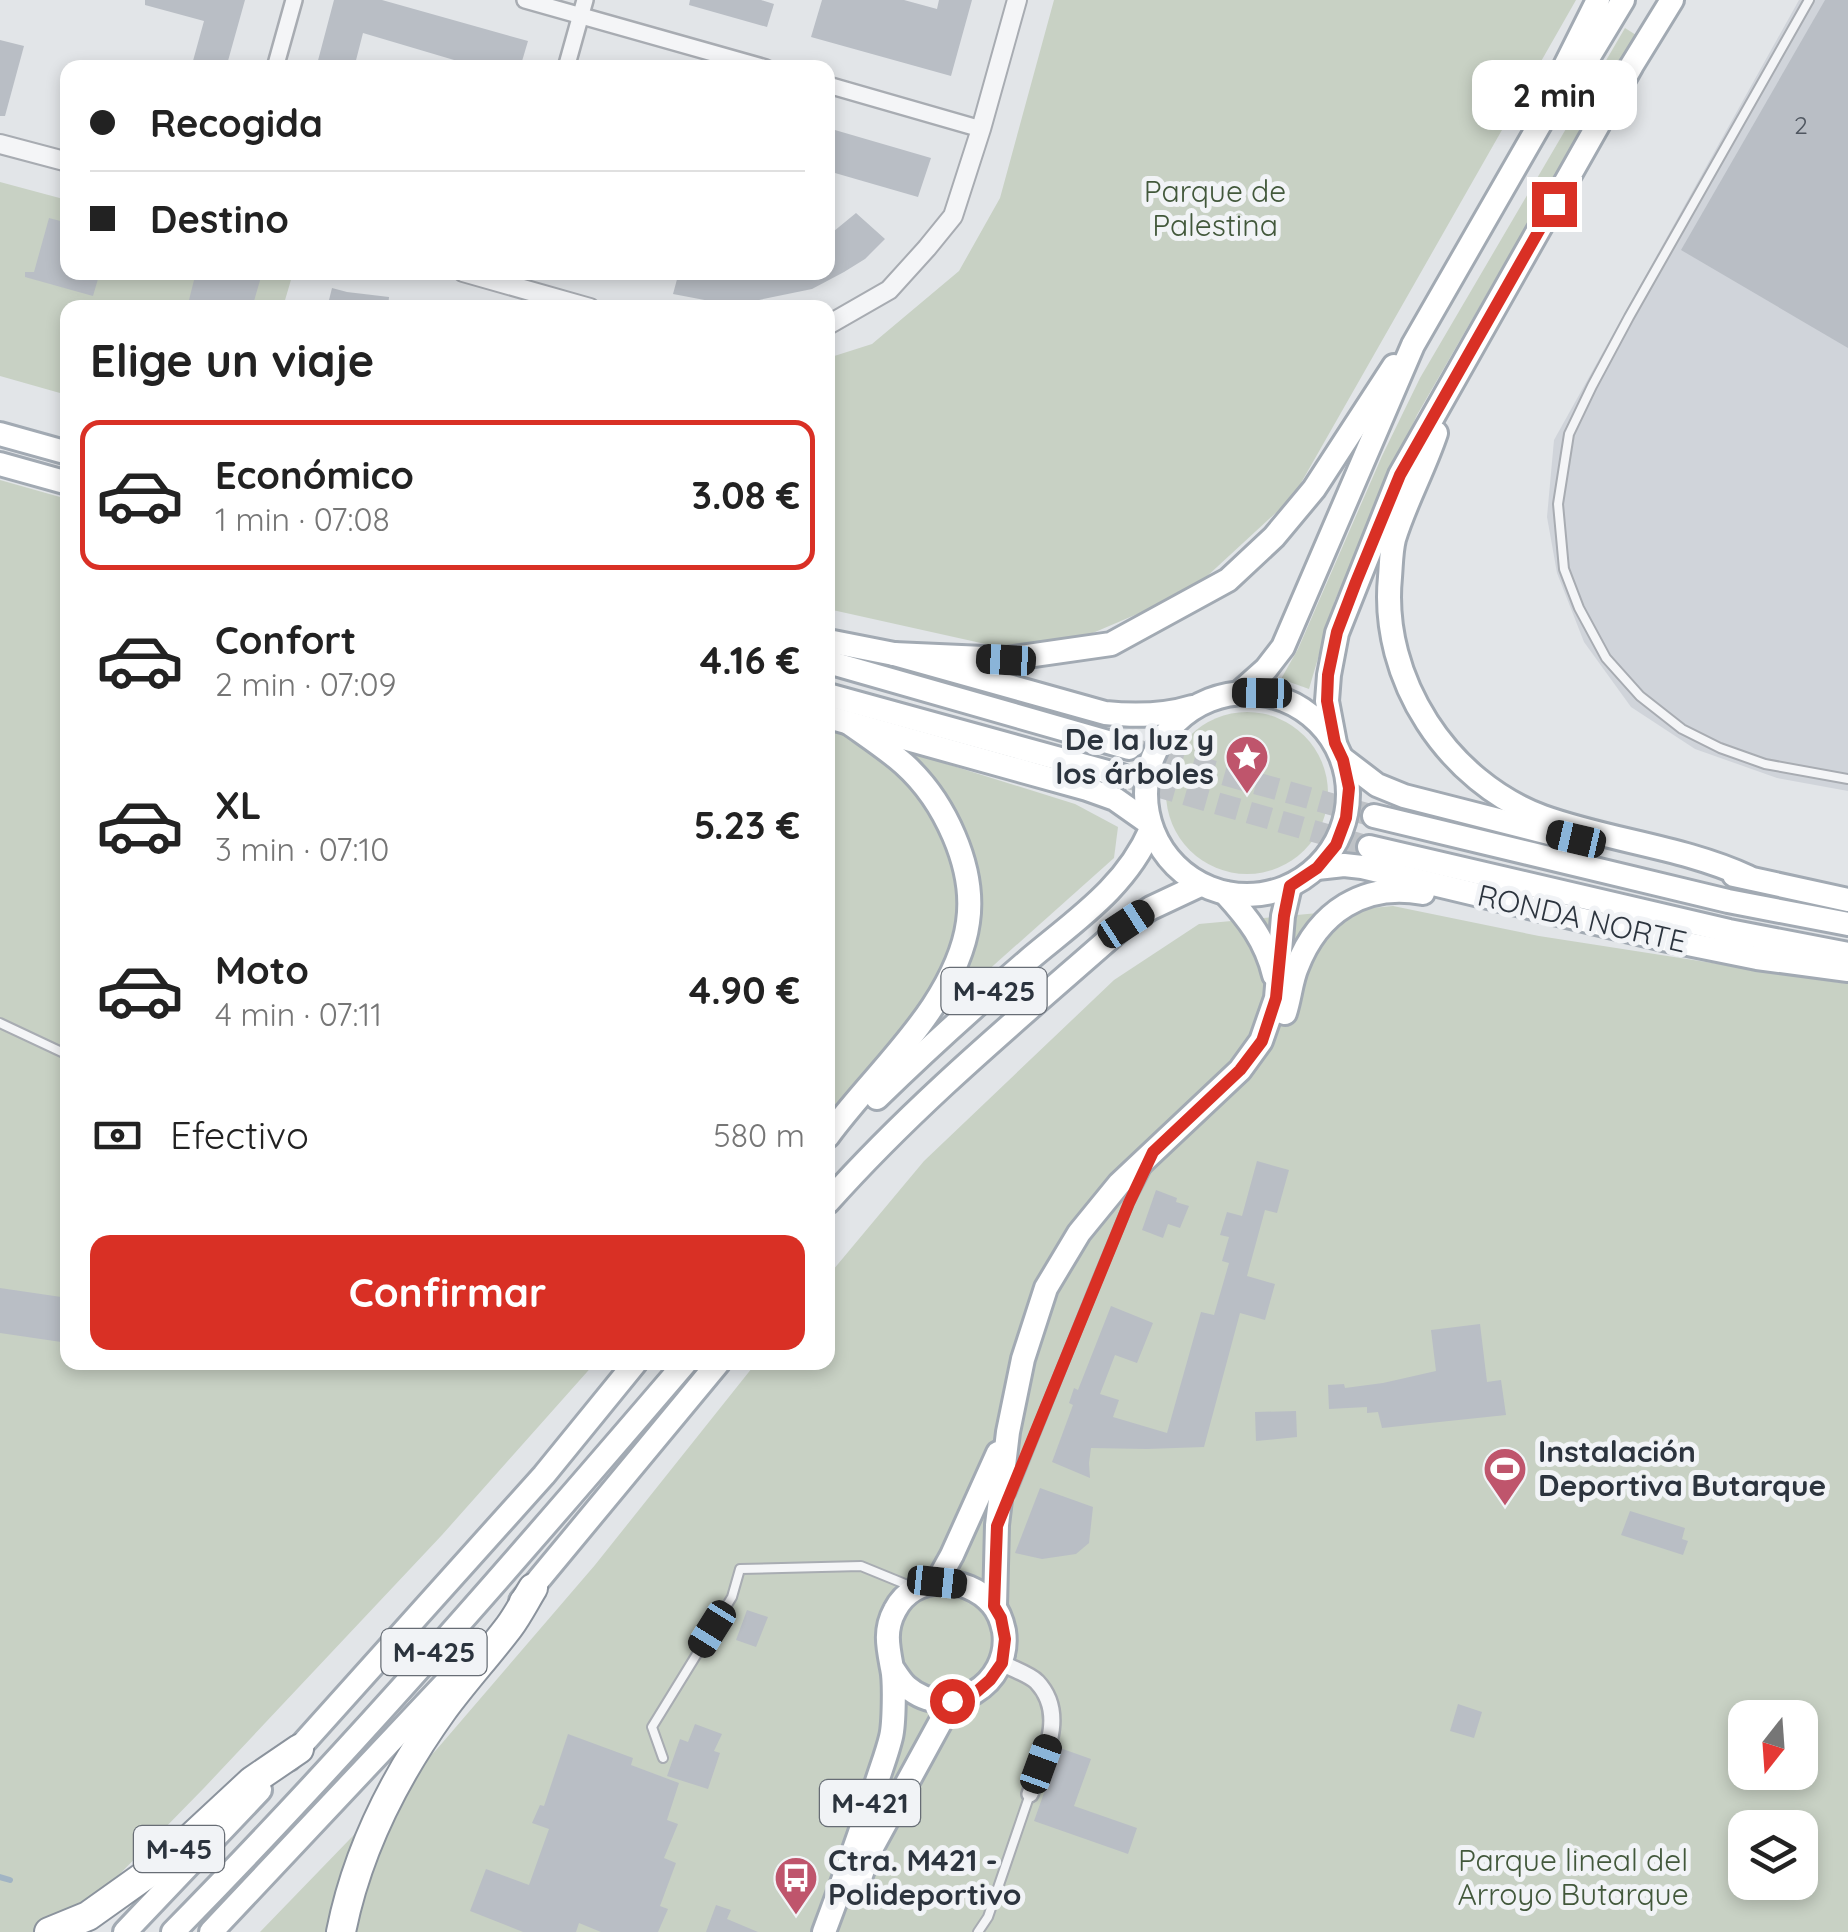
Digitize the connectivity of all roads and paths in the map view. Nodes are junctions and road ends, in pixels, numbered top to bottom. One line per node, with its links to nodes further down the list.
1 (294, 0): 9 (street)
2 (525, 0): 8 (street)
3 (1016, 0): 14 (street)
4 (1598, 0): 13 (main road)
5 (1623, 0): 13 (main road)
6 (1672, 0): 21 (main road)
7 (1810, 0): 36 (lane)
8 (582, 8): 10 (street); 11 (street)
9 (277, 60)
10 (568, 60)
11 (741, 60)
12 (835, 87): 14 (street)
13 (1552, 104): 20 (main road)
14 (981, 129): 19 (street)
15 (0, 144): 16 (street)
16 (60, 160)
17 (513, 280): 18 (street)
18 (568, 300)
19 (835, 321)
20 (1413, 346): 27 (main road); 29 (main road)
21 (1455, 377): 34 (main road); 41 (main road)
22 (0, 434): 23 (main road)
23 (60, 451)
24 (0, 464): 25 (main road)
25 (60, 481)
26 (835, 642): 27 (main road)
27 (894, 654): 31 (main road)
28 (835, 664): 33 (main road)
29 (1239, 693): 31 (main road); 34 (main road)
30 (835, 697): 35 (main road)
31 (1196, 706): 38 (main road)
32 (838, 720): 38 (main road); 54 (main road)
33 (1129, 748)
34 (1339, 751): 40 (main road); 41 (main road)
35 (1122, 776)
36 (1848, 778)
37 (1374, 816): 47 (main road, RONDA NORTE)
38 (1150, 826): 42 (main road); 55 (main road, M-425)
39 (1369, 847): 48 (main road, RONDA NORTE)
40 (1317, 868): 43 (main road); 46 (main road, RONDA NORTE)
41 (1748, 878): 45 (main road)
42 (1200, 884): 44 (main road); 57 (main road, M-425)
43 (1290, 886): 44 (main road); 49 (main road)
44 (1225, 894): 49 (main road)
45 (1848, 900)
46 (1576, 920): 50 (main road, RONDA NORTE); 53 (main road)
47 (1848, 924)
48 (1848, 954)
49 (1274, 966): 53 (main road)
50 (1848, 970)
51 (0, 1023): 52 (lane)
52 (60, 1051)
53 (1253, 1054): 56 (main road)
54 (835, 1128)
55 (835, 1140)
56 (1153, 1152): 63 (main road); 64 (lane)
57 (856, 1170): 58 (main road, M-425); 59 (main road)
58 (835, 1194)
59 (835, 1202)
60 (629, 1370): 72 (main road, M-425)
61 (679, 1370): 77 (main road, M-425)
62 (713, 1370): 66 (main road)
63 (1008, 1432): 64 (main road); 65 (main road)
64 (997, 1526): 68 (main road)
65 (937, 1582): 67 (main road); 68 (main road)
66 (533, 1588): 78 (main road); 79 (highway)
67 (914, 1588): 70 (main road, M-421); 73 (lane)
68 (994, 1606): 69 (main road)
69 (1002, 1663): 71 (main road, M-421); 74 (street)
70 (893, 1669): 71 (main road); 80 (main road, M-421)
71 (952, 1701): 81 (main road, M-421)
72 (299, 1749): 75 (highway, M-45); 76 (main road, M-425)
73 (663, 1758)
74 (1030, 1794): 82 (lane)
75 (49, 1932)
76 (125, 1932)
77 (173, 1932)
78 (211, 1932)
79 (341, 1932)
80 (824, 1932)
81 (838, 1932)
82 (978, 1932)

